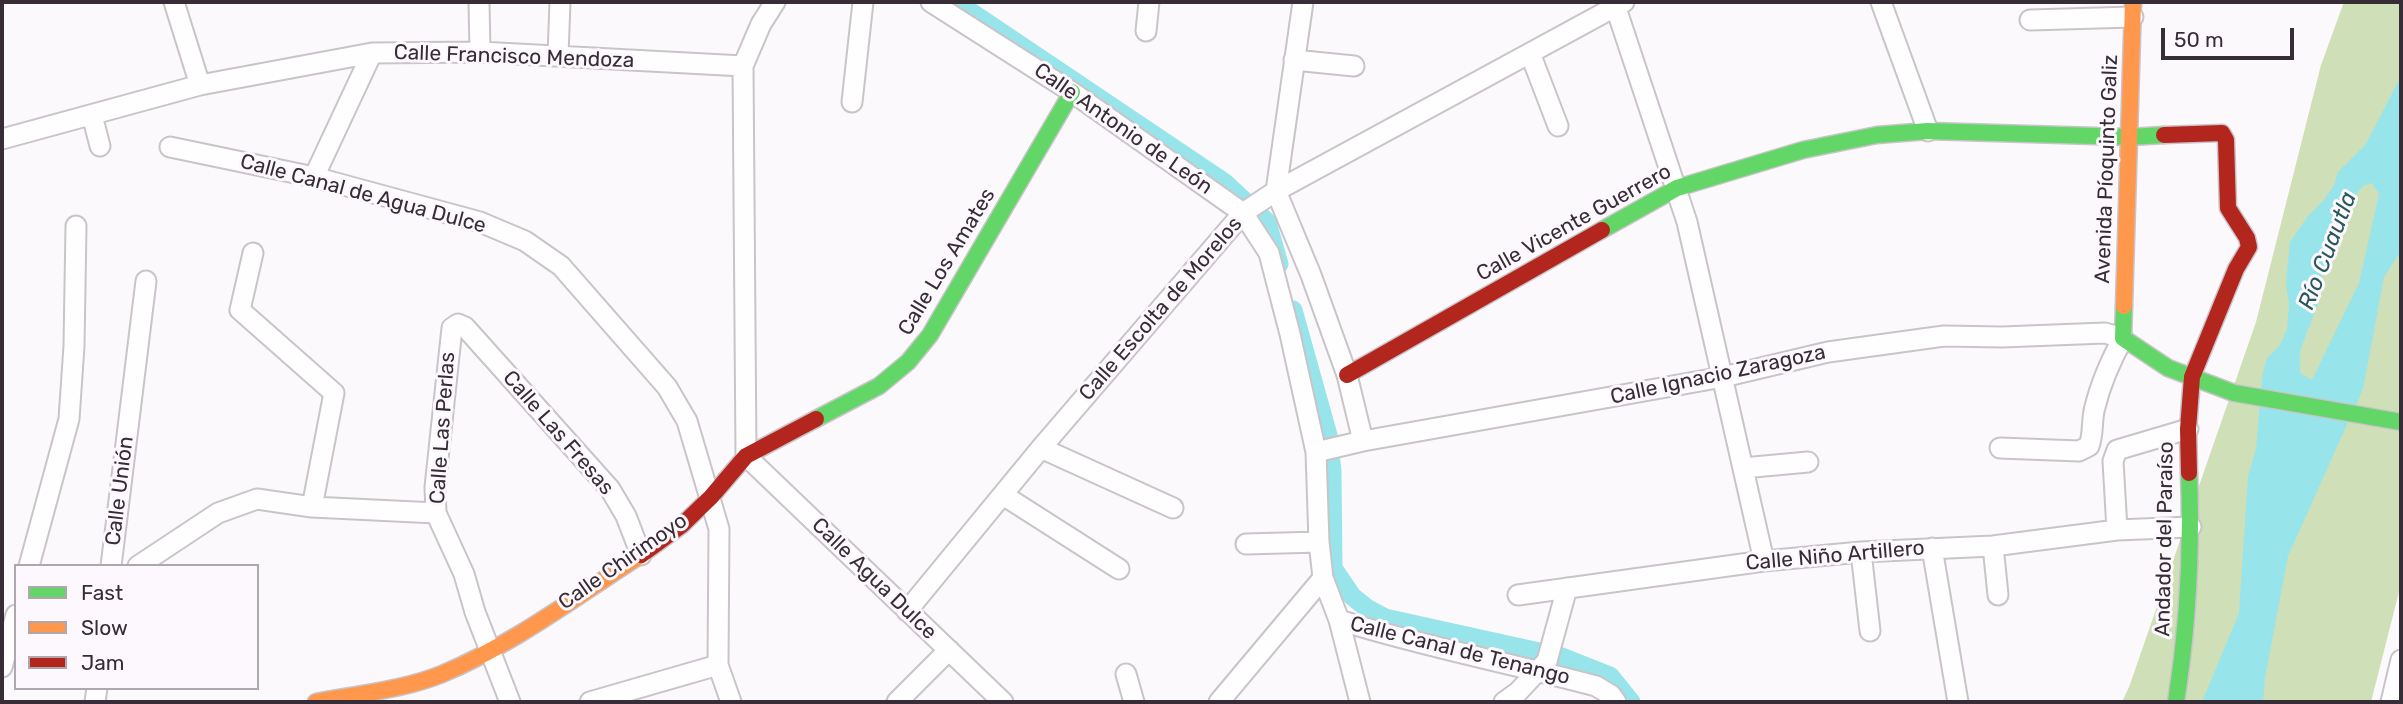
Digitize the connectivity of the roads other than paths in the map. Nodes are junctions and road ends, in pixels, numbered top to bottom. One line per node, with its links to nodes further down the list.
1 (174, 2): 23 (street)
2 (479, 2): 16 (street)
3 (560, 2): 19 (street)
4 (755, 2): 14 (street)
5 (775, 2): 14 (street)
6 (863, 2): 25 (street)
7 (931, 2): 24 (street, Calle Antonio de León)
8 (1149, 2): 15 (street)
9 (1303, 2): 20 (street)
10 (1881, 2): 28 (street)
11 (1617, 4): 18 (street, Calle Escolta de Morelos); 34 (street)
12 (2133, 9): 13 (street); 29 (street, Avenida Píoquinto Galiz)
13 (2030, 20)
14 (761, 24): 21 (street)
15 (1146, 31)
16 (480, 52): 17 (street, Calle Francisco Mendoza); 19 (street, Calle Francisco Mendoza)
17 (372, 53): 23 (street, Calle Francisco Mendoza); 33 (street)
18 (1530, 53): 27 (street); 35 (street, Calle Escolta de Morelos)
19 (558, 55): 21 (street, Calle Francisco Mendoza)
20 (1294, 60): 22 (street); 35 (street)
21 (743, 66): 50 (street)
22 (1354, 66)
23 (200, 85): 26 (street, Calle Francisco Mendoza)
24 (1072, 92): 35 (street, Calle Antonio de León); 50 (street, Calle Los Amates)
25 (852, 102)
26 (92, 115): 30 (street, Calle Francisco Mendoza); 31 (street)
27 (1558, 126)
28 (1928, 131): 29 (street, Calle Vicente Guerrero); 34 (street, Calle Vicente Guerrero)
29 (2129, 137): 40 (street, Avenida Píoquinto Galiz); 43 (street, Andador del Paraíso)
30 (2, 139)
31 (100, 146)
32 (170, 147): 33 (street, Calle Canal de Agua Dulce)
33 (314, 177): 54 (street, Calle Canal de Agua Dulce)
34 (1676, 188): 41 (street, Calle Vicente Guerrero); 42 (street)
35 (1259, 201): 41 (street); 47 (street, Calle Escolta de Morelos); 49 (street, Calle Antonio de León)
36 (76, 226): 67 (street)
37 (253, 253): 55 (street)
38 (146, 282): 68 (street, Calle Unión)
39 (458, 324): 57 (street, Calle Las Perlas); 65 (street, Calle Las Fresas)
40 (2123, 338): 42 (street, Calle Ignacio Zaragoza); 43 (street); 48 (street)
41 (1347, 375): 46 (street)
42 (1723, 377): 46 (street, Calle Ignacio Zaragoza); 52 (street)
43 (2192, 377): 44 (street); 45 (street, Andador del Paraíso)
44 (2398, 421)
45 (2188, 429): 58 (street, Andador del Paraíso); 59 (street)
46 (1358, 442): 49 (street, Calle Ignacio Zaragoza)
47 (1041, 448): 53 (street, Calle Escolta de Morelos); 56 (street)
48 (2000, 448)
49 (1322, 450): 60 (street, Calle Antonio de León)
50 (746, 457): 54 (street, Calle Chirimoyo); 75 (street, Calle Agua Dulce)
51 (1808, 462): 52 (street)
52 (1743, 468): 66 (street)
53 (1003, 495): 70 (street); 75 (street, Calle Escolta de Morelos)
54 (712, 497): 65 (street, Calle Chirimoyo); 82 (street, Calle Canal de Agua Dulce)
55 (312, 507): 57 (street); 69 (street)
56 (1173, 508)
57 (436, 513): 79 (street, Calle Las Perlas)
58 (2191, 527): 59 (street, Calle Niño Artillero); 98 (street, Andador del Paraíso)
59 (2117, 530): 62 (street, Calle Niño Artillero)
60 (1319, 542): 61 (street); 71 (street, Calle Antonio de León)
61 (1246, 544)
62 (1993, 546): 63 (street, Calle Niño Artillero); 74 (street)
63 (1932, 548): 64 (street, Calle Niño Artillero); 97 (street)
64 (1861, 552): 66 (street, Calle Niño Artillero); 78 (street)
65 (641, 555): 79 (street, Calle Chirimoyo)
66 (1764, 561): 72 (street, Calle Niño Artillero)
67 (30, 564)
68 (111, 564)
69 (141, 564)
70 (1119, 569)
71 (1323, 578): 76 (street, Calle Antonio de León); 93 (street)
72 (1567, 588): 73 (street); 83 (street)
73 (1518, 595)
74 (1998, 595)
75 (907, 611): 80 (street, Calle Agua Dulce)
76 (1339, 620): 83 (street, Calle Canal de Tenango); 94 (street, Calle Antonio de León)
77 (14, 622): 84 (street)
78 (1870, 631)
79 (491, 650): 86 (street, Calle Chirimoyo); 87 (street, Calle Las Perlas)
80 (949, 650): 90 (street); 91 (street, Calle Agua Dulce)
81 (2401, 660): 99 (street)
82 (718, 665): 88 (street); 89 (street, Calle Canal de Agua Dulce)
83 (1544, 666): 95 (street); 96 (street, Calle Canal de Tenango)
84 (2, 667)
85 (1126, 674): 92 (street)
86 (316, 702)
87 (510, 702)
88 (590, 702)
89 (731, 702)
90 (897, 702)
91 (1003, 702)
92 (1134, 702)
93 (1219, 702)
94 (1360, 702)
95 (1504, 702)
96 (1616, 702)
97 (1958, 702)
98 (2176, 702)
99 (2391, 702)

